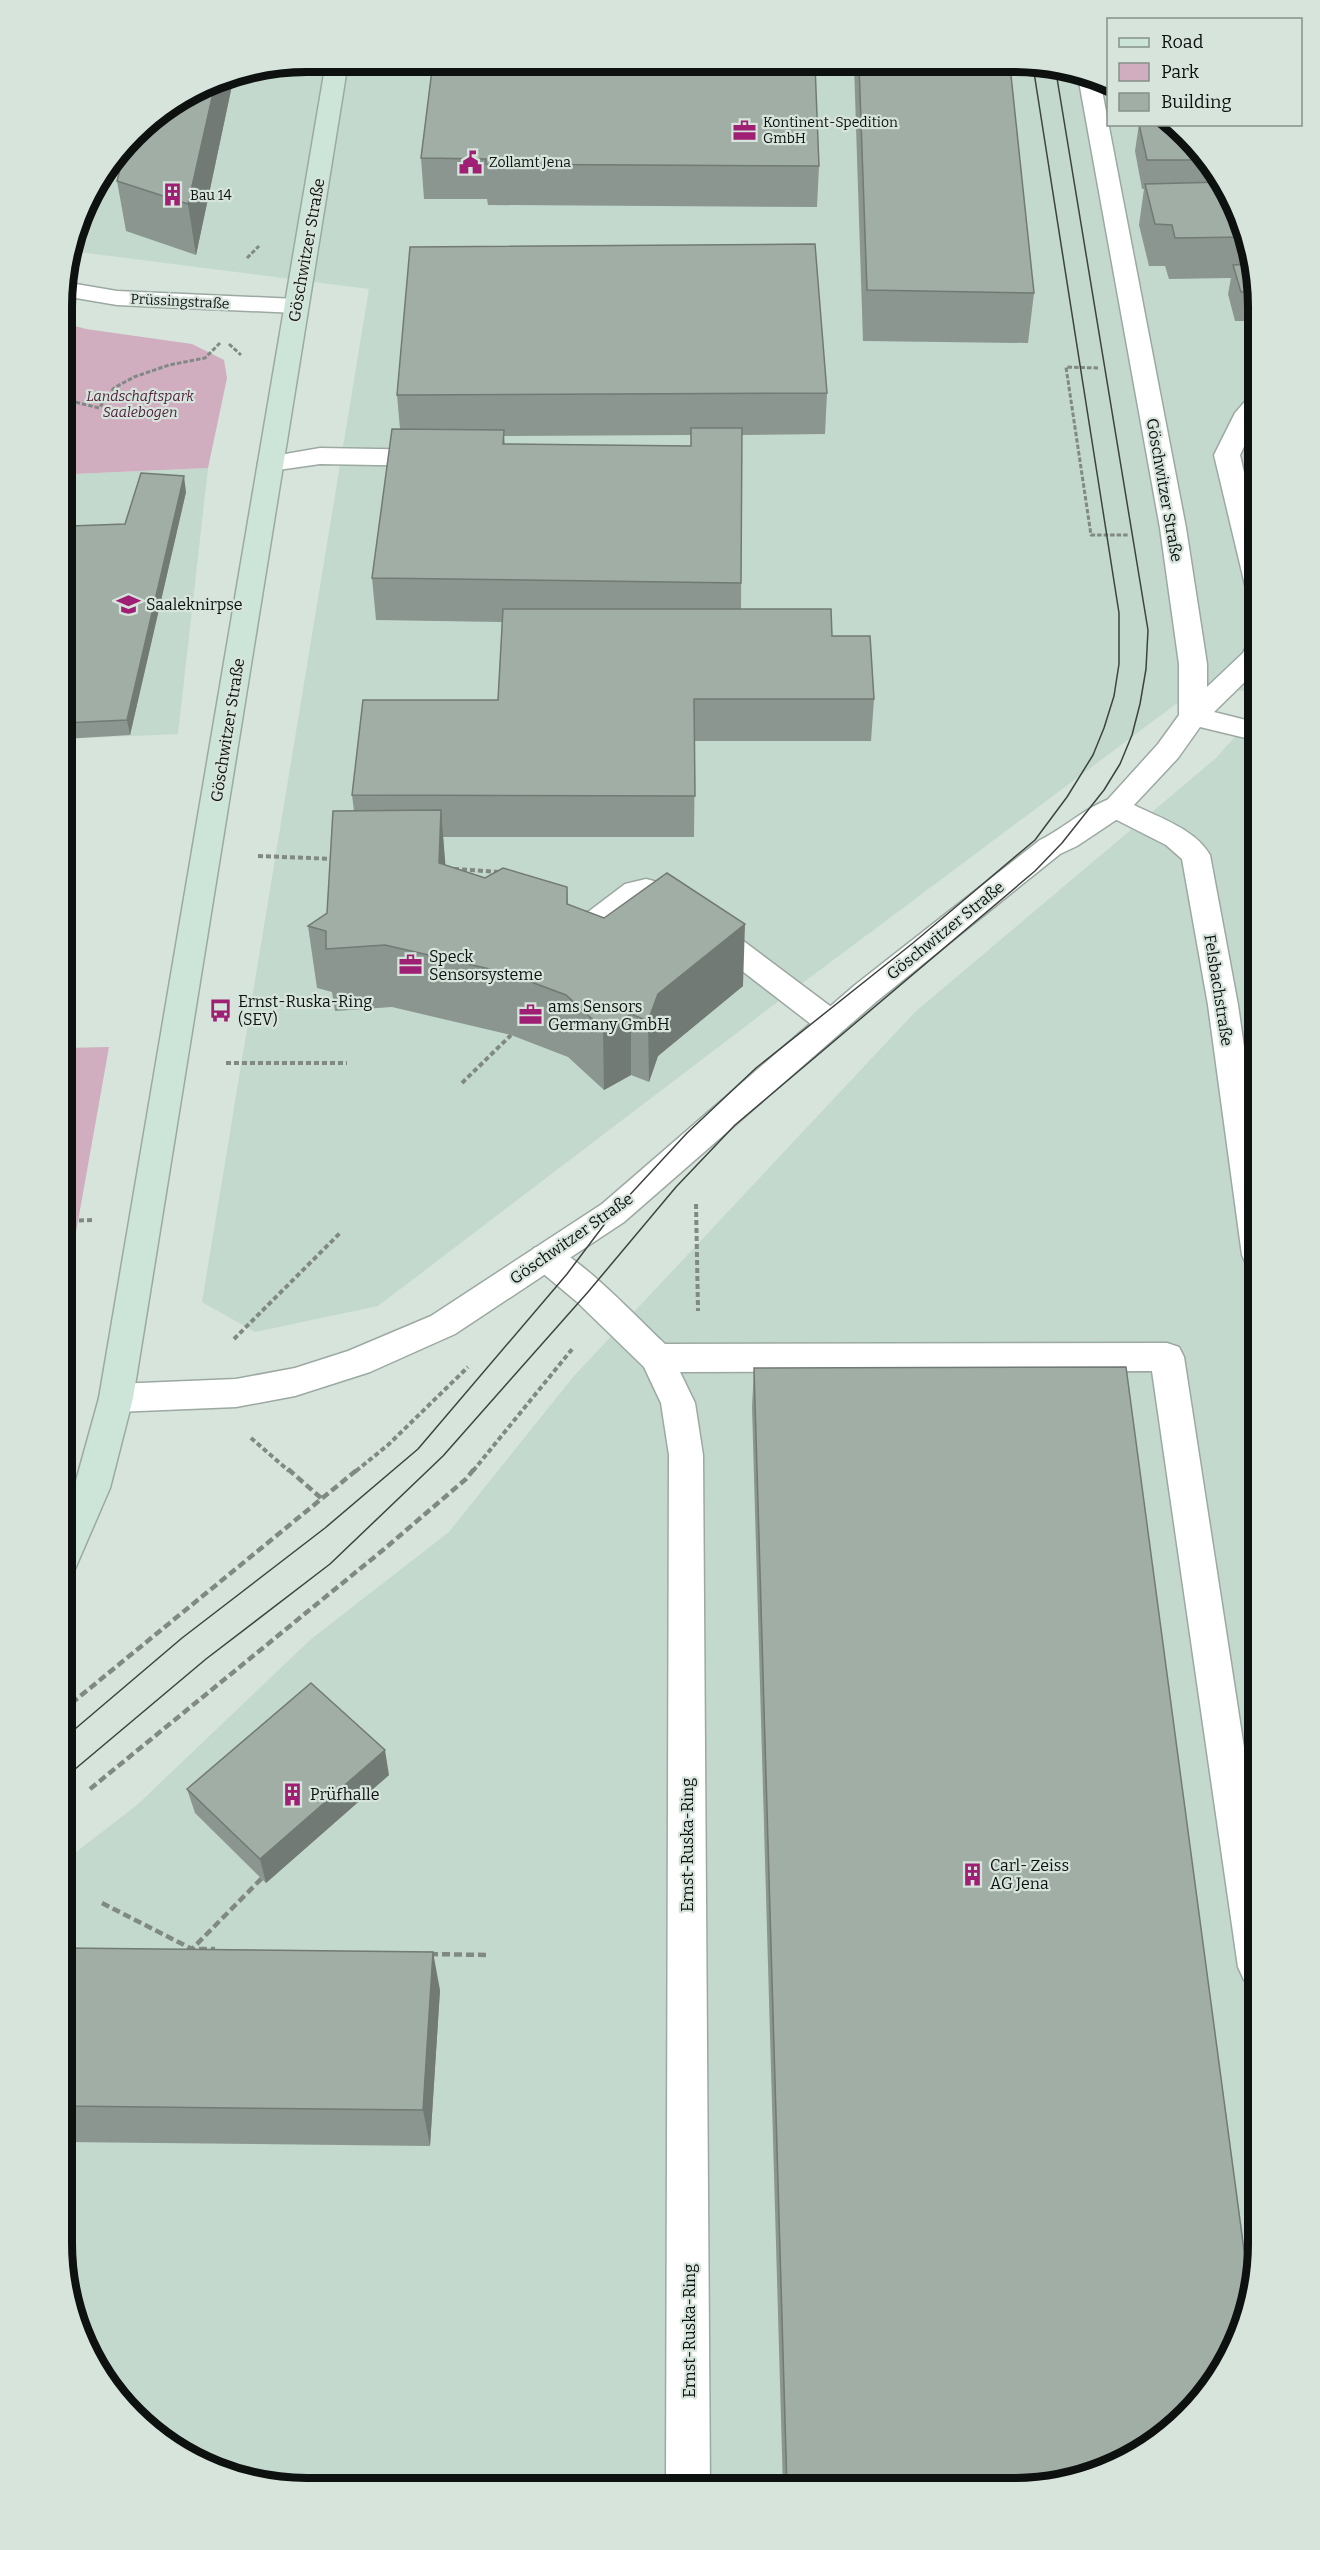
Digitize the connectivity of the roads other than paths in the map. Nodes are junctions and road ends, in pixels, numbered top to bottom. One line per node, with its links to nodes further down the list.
1 (335, 72): 4 (main road, Göschwitzer Straße)
2 (1091, 85): 10 (street, Göschwitzer Straße)
3 (73, 291): 4 (street, Prüssingstraße)
4 (296, 306): 7 (main road, Göschwitzer Straße)
5 (1248, 413): 8 (street)
6 (460, 458): 7 (street)
7 (271, 463): 18 (main road, Göschwitzer Straße)
8 (1248, 543)
9 (1248, 664): 10 (street)
10 (1192, 716): 11 (street); 12 (street, Göschwitzer Straße)
11 (1248, 730)
12 (1115, 807): 14 (street, Göschwitzer Straße); 15 (street, Felsbachstraße)
13 (536, 880): 14 (street)
14 (831, 1023): 16 (street, Göschwitzer Straße)
15 (1248, 1183)
16 (546, 1257): 17 (street, Ernst-Ruska-Ring); 18 (street, Göschwitzer Straße)
17 (657, 1358): 20 (street); 21 (street, Ernst-Ruska-Ring)
18 (116, 1398): 19 (main road, Göschwitzer Straße)
19 (72, 1535)
20 (1248, 1900)
21 (688, 2478)

